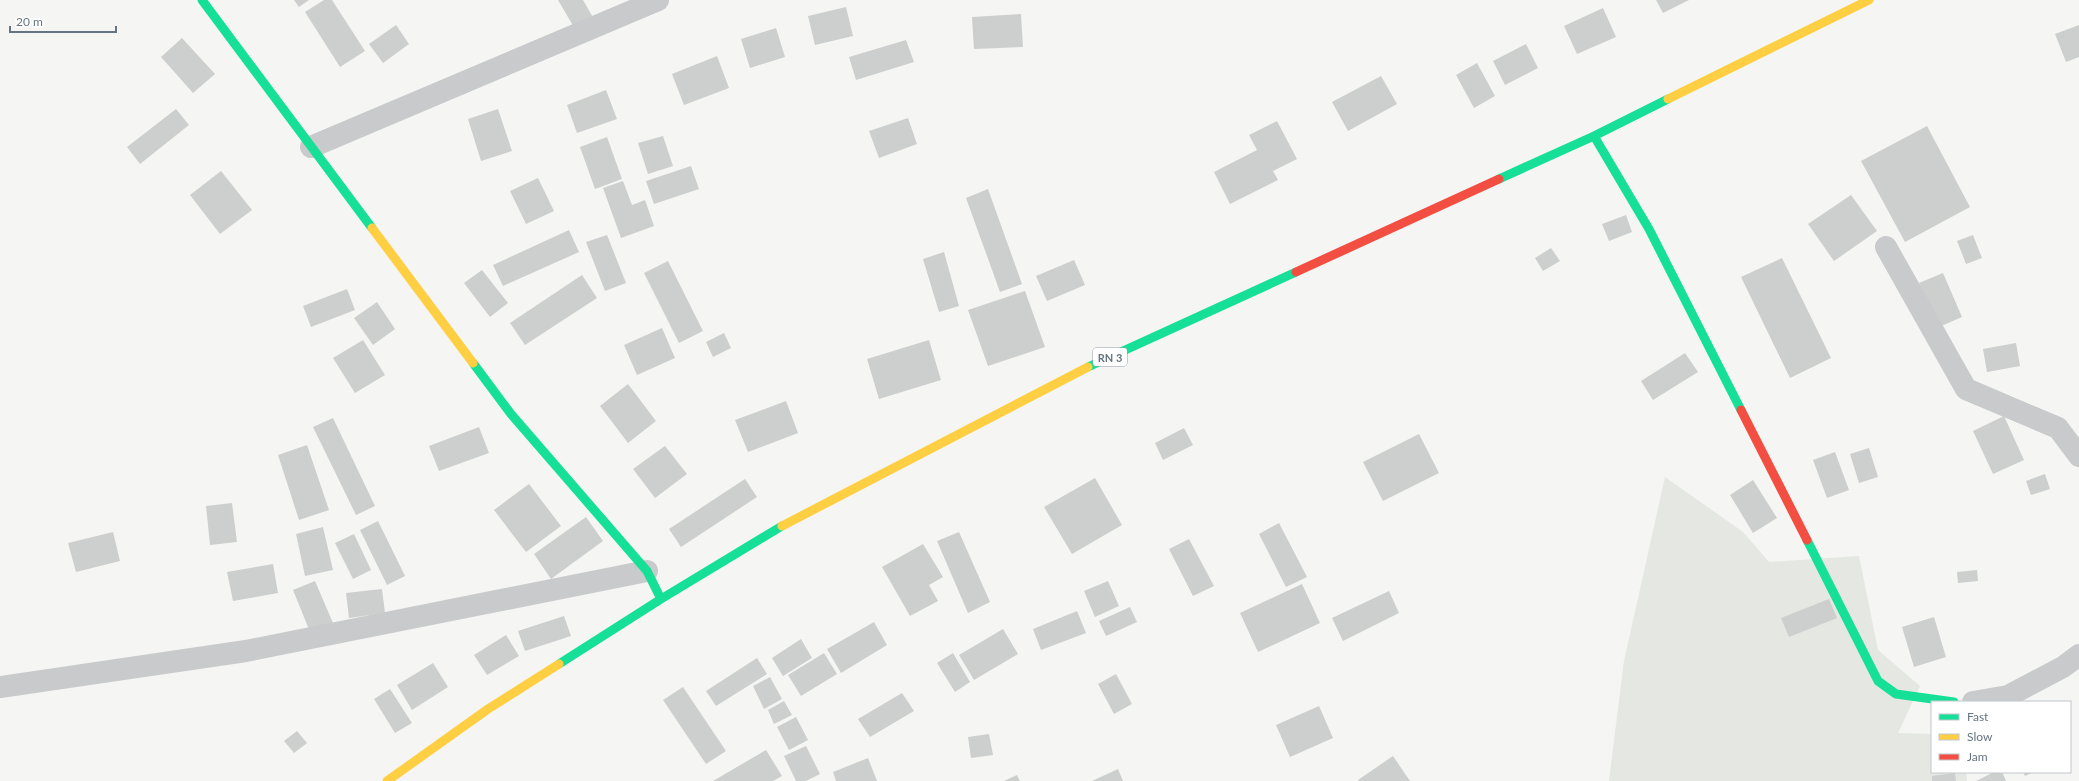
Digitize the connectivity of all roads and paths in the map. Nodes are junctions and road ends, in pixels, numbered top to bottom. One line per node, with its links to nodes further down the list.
1 (202, 0): 5 (main road)
2 (658, 0): 5 (street)
3 (1869, 0): 4 (main road, RN 3)
4 (1594, 136): 9 (main road, RN 3); 12 (main road)
5 (311, 147): 8 (main road)
6 (1886, 247): 7 (street)
7 (2079, 456)
8 (647, 571): 9 (main road); 11 (street)
9 (661, 599): 14 (main road, RN 3)
10 (2079, 656): 13 (street)
11 (0, 687)
12 (1942, 701)
13 (1979, 701)
14 (390, 780)

